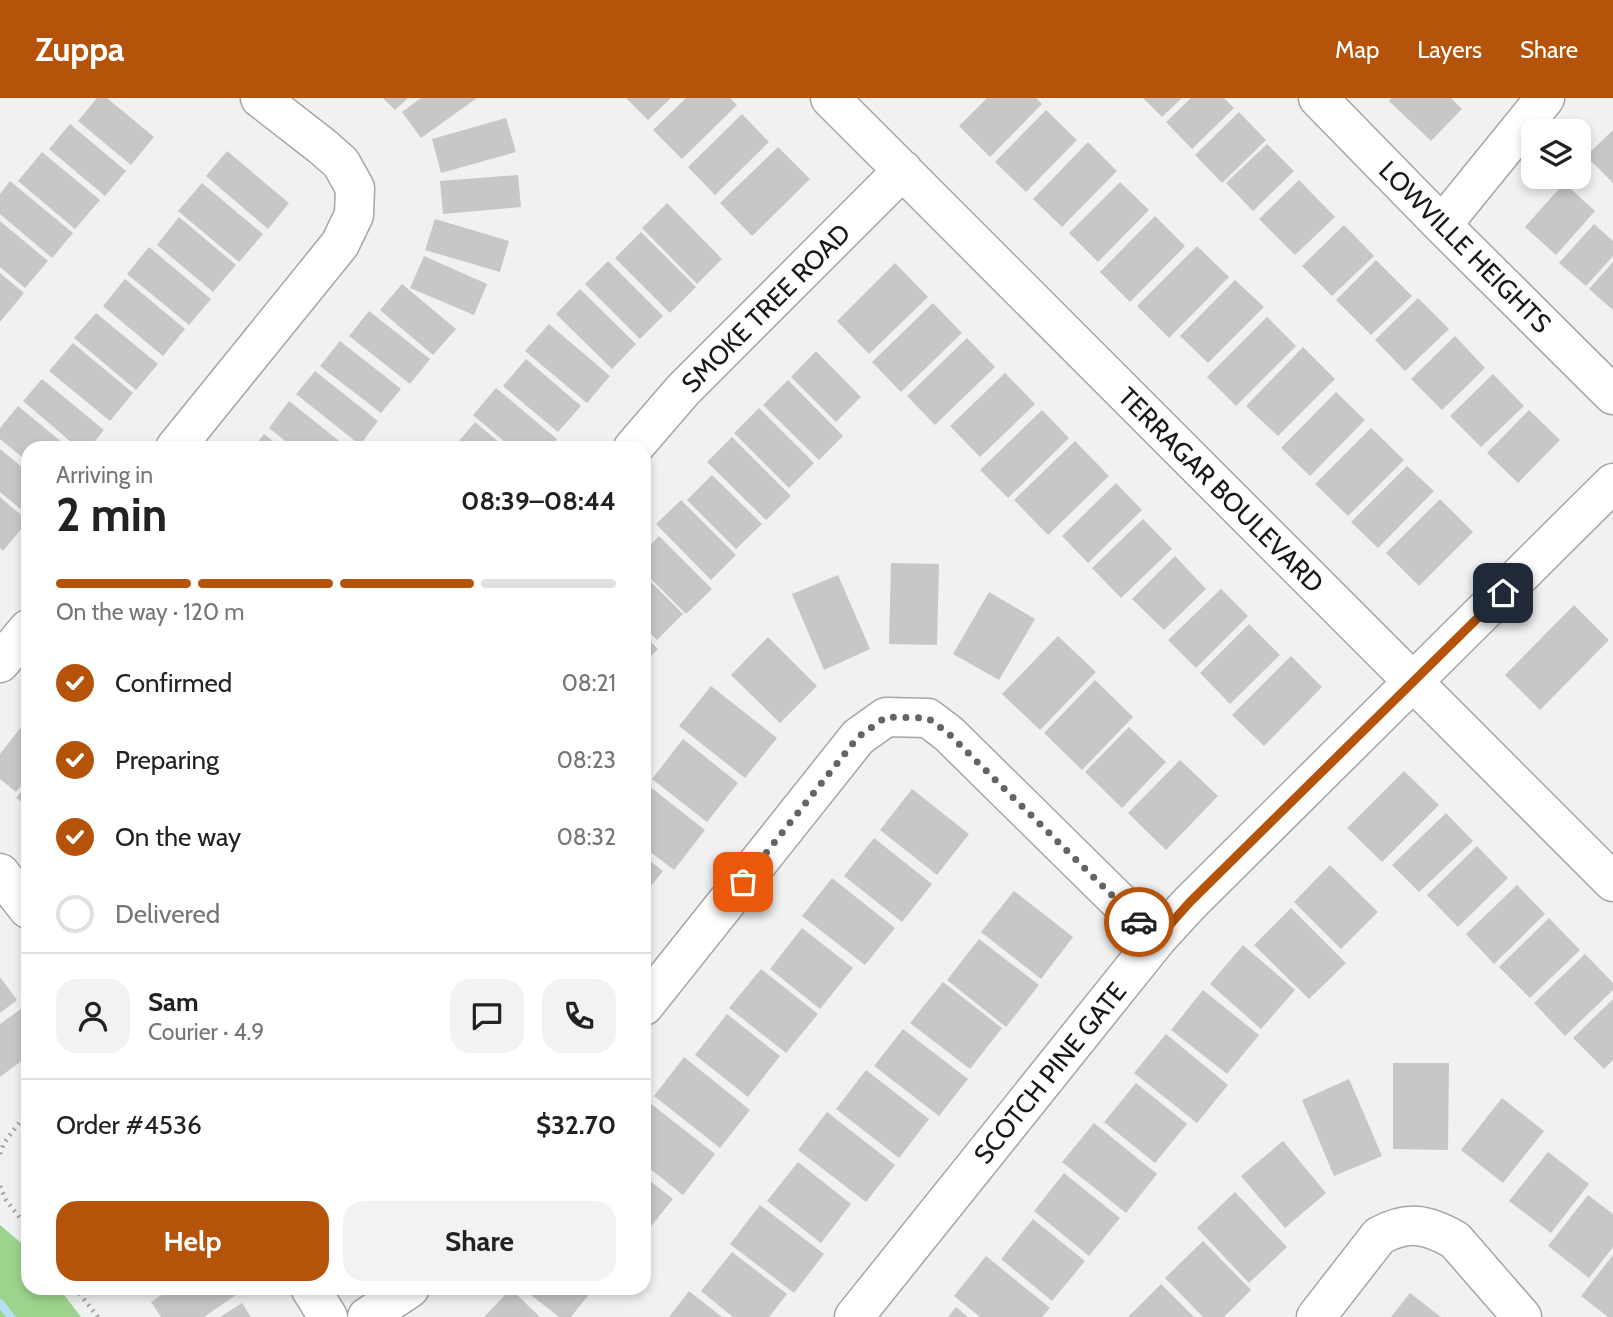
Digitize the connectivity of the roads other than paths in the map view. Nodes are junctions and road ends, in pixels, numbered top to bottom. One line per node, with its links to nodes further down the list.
1 (260, 98): 8 (street)
2 (830, 98): 5 (street, TERRAGAR BOULEVARD)
3 (1318, 98): 6 (street, LOWVILLE HEIGHTS)
4 (1545, 98): 6 (street)
5 (903, 170): 9 (street, SMOKE TREE ROAD); 13 (street, TERRAGAR BOULEVARD)
6 (1442, 225): 7 (street, LOWVILLE HEIGHTS)
7 (1613, 395)
8 (181, 441)
9 (639, 441)
10 (1613, 483): 13 (street, SCOTCH PINE GATE)
11 (21, 638): 12 (street)
12 (0, 663)
13 (1412, 682): 15 (street, TERRAGAR BOULEVARD); 17 (street, SCOTCH PINE GATE)
14 (0, 873): 16 (street)
15 (1613, 882)
16 (21, 900)
17 (1157, 939): 18 (street); 23 (street, SCOTCH PINE GATE)
18 (651, 997)
19 (314, 1295): 21 (street)
20 (400, 1295): 22 (street)
21 (328, 1317)
22 (367, 1317)
23 (854, 1317)
24 (1316, 1317): 25 (street)
25 (1522, 1317)

